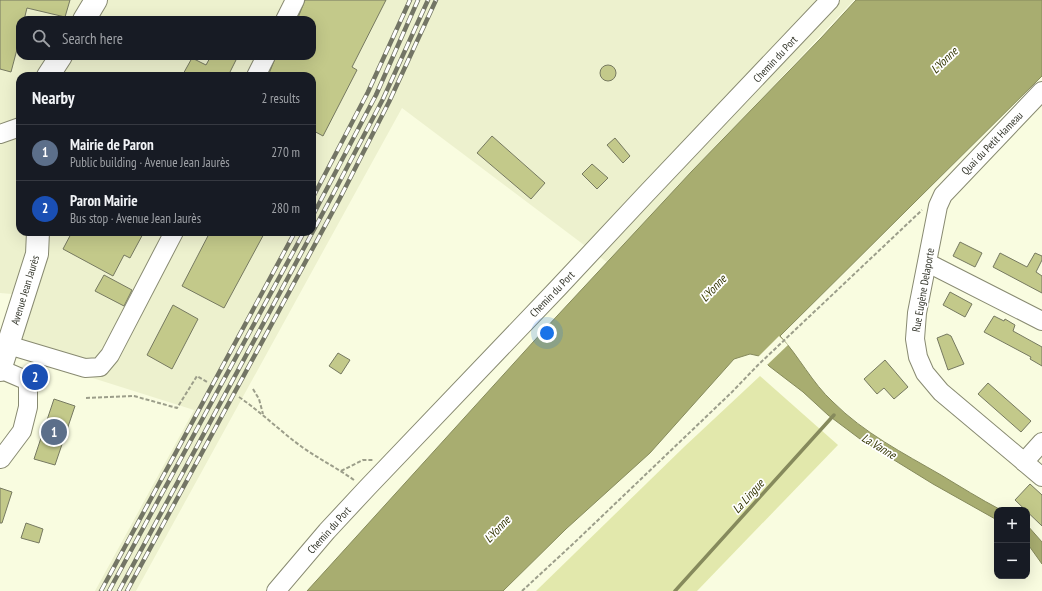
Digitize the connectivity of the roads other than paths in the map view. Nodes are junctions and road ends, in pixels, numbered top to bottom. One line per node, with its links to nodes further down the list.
1 (96, 0): 4 (main road)
2 (295, 0): 5 (street)
3 (830, 0): 24 (street, Chemin du Port)
4 (86, 16)
5 (287, 16)
6 (58, 60): 8 (main road)
7 (264, 60): 9 (street)
8 (51, 72)
9 (258, 72)
10 (1042, 92): 13 (street, Quai du Petit Hameau)
11 (16, 128): 12 (street)
12 (0, 134)
13 (943, 195): 16 (street, Rue Eugène Delaporte)
14 (38, 236): 18 (main road, Avenue Jean Jaurès)
15 (172, 236): 18 (street)
16 (928, 263): 17 (street); 22 (street, Rue Eugène Delaporte)
17 (1042, 321)
18 (8, 345): 19 (main road, Avenue Jean Jaurès)
19 (0, 370): 21 (street)
20 (1042, 442): 22 (street)
21 (0, 458)
22 (1024, 462): 23 (street, Rue Eugène Delaporte)
23 (1042, 476)
24 (276, 591)

